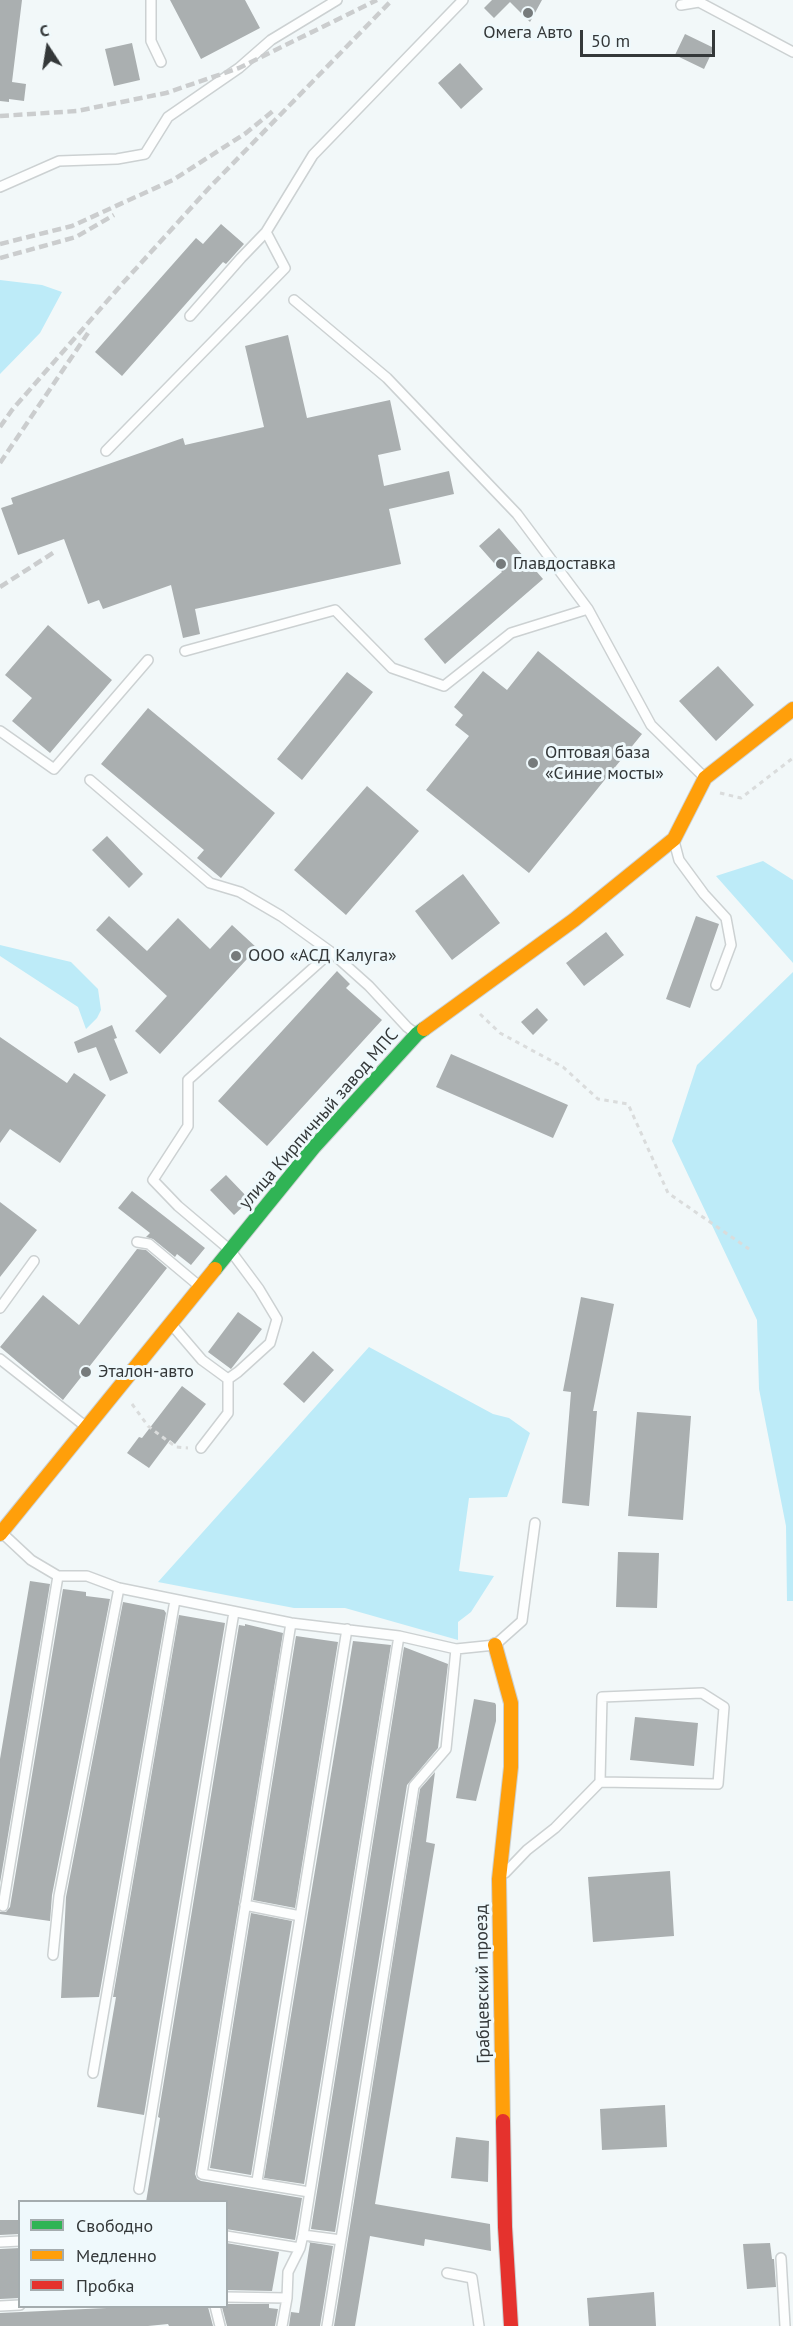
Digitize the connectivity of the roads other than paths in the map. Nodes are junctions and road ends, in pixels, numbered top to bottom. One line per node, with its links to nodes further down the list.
1 (151, 0): 6 (lane)
2 (337, 0): 7 (lane)
3 (463, 0): 8 (lane)
4 (681, 5): 5 (lane)
5 (793, 52)
6 (161, 62)
7 (0, 187)
8 (266, 232): 10 (lane); 11 (lane)
9 (294, 300): 12 (lane)
10 (190, 316)
11 (106, 451)
12 (588, 609): 13 (lane); 17 (lane)
13 (185, 651)
14 (148, 660): 16 (lane)
15 (793, 709): 17 (street, улица Кирпичный завод МПС)
16 (0, 731)
17 (705, 778): 19 (street, улица Кирпичный завод МПС)
18 (90, 780): 20 (lane)
19 (674, 839): 21 (lane); 22 (street, улица Кирпичный завод МПС)
20 (331, 952): 22 (lane); 24 (lane)
21 (716, 985)
22 (417, 1034): 24 (street, улица Кирпичный завод МПС)
23 (137, 1242): 26 (lane)
24 (230, 1250): 26 (street, улица Кирпичный завод МПС); 30 (lane)
25 (34, 1261): 27 (lane)
26 (200, 1287): 28 (street, улица Кирпичный завод МПС)
27 (0, 1308)
28 (170, 1323): 30 (lane); 31 (street, улица Кирпичный завод МПС)
29 (0, 1359): 31 (lane)
30 (228, 1379): 32 (lane)
31 (87, 1428): 34 (street, улица Кирпичный завод МПС)
32 (201, 1448)
33 (535, 1523): 42 (lane)
34 (1, 1533): 35 (lane)
35 (58, 1576): 36 (lane); 47 (lane)
36 (119, 1588): 37 (lane); 49 (lane)
37 (175, 1600): 38 (lane); 50 (lane)
38 (234, 1612): 39 (lane); 52 (lane)
39 (291, 1623): 40 (lane); 46 (lane)
40 (347, 1629): 41 (lane); 48 (lane)
41 (399, 1636): 43 (lane); 53 (lane)
42 (495, 1645): 43 (lane); 45 (street, Грабцевский проезд)
43 (456, 1649): 56 (lane)
44 (600, 1782): 44 (lane); 45 (lane)
45 (500, 1879): 71 (street, Грабцевский проезд)
46 (245, 1905): 48 (lane); 51 (lane)
47 (3, 1906)
48 (300, 1916): 51 (lane)
49 (54, 1955)
50 (93, 2073)
51 (257, 2181): 53 (lane)
52 (140, 2189)
53 (309, 2192): 54 (lane)
54 (303, 2235): 56 (lane); 59 (lane)
55 (228, 2236): 59 (lane)
56 (341, 2240): 69 (lane)
57 (18, 2241): 58 (lane)
58 (0, 2242)
59 (300, 2248): 63 (lane)
60 (781, 2258): 72 (lane)
61 (447, 2273): 70 (lane)
62 (228, 2297): 63 (lane)
63 (287, 2298): 68 (lane)
64 (18, 2305): 65 (lane)
65 (0, 2306)
66 (214, 2308): 67 (lane)
67 (220, 2326)
68 (282, 2326)
69 (327, 2326)
70 (479, 2326)
71 (511, 2326)
72 (785, 2326)

